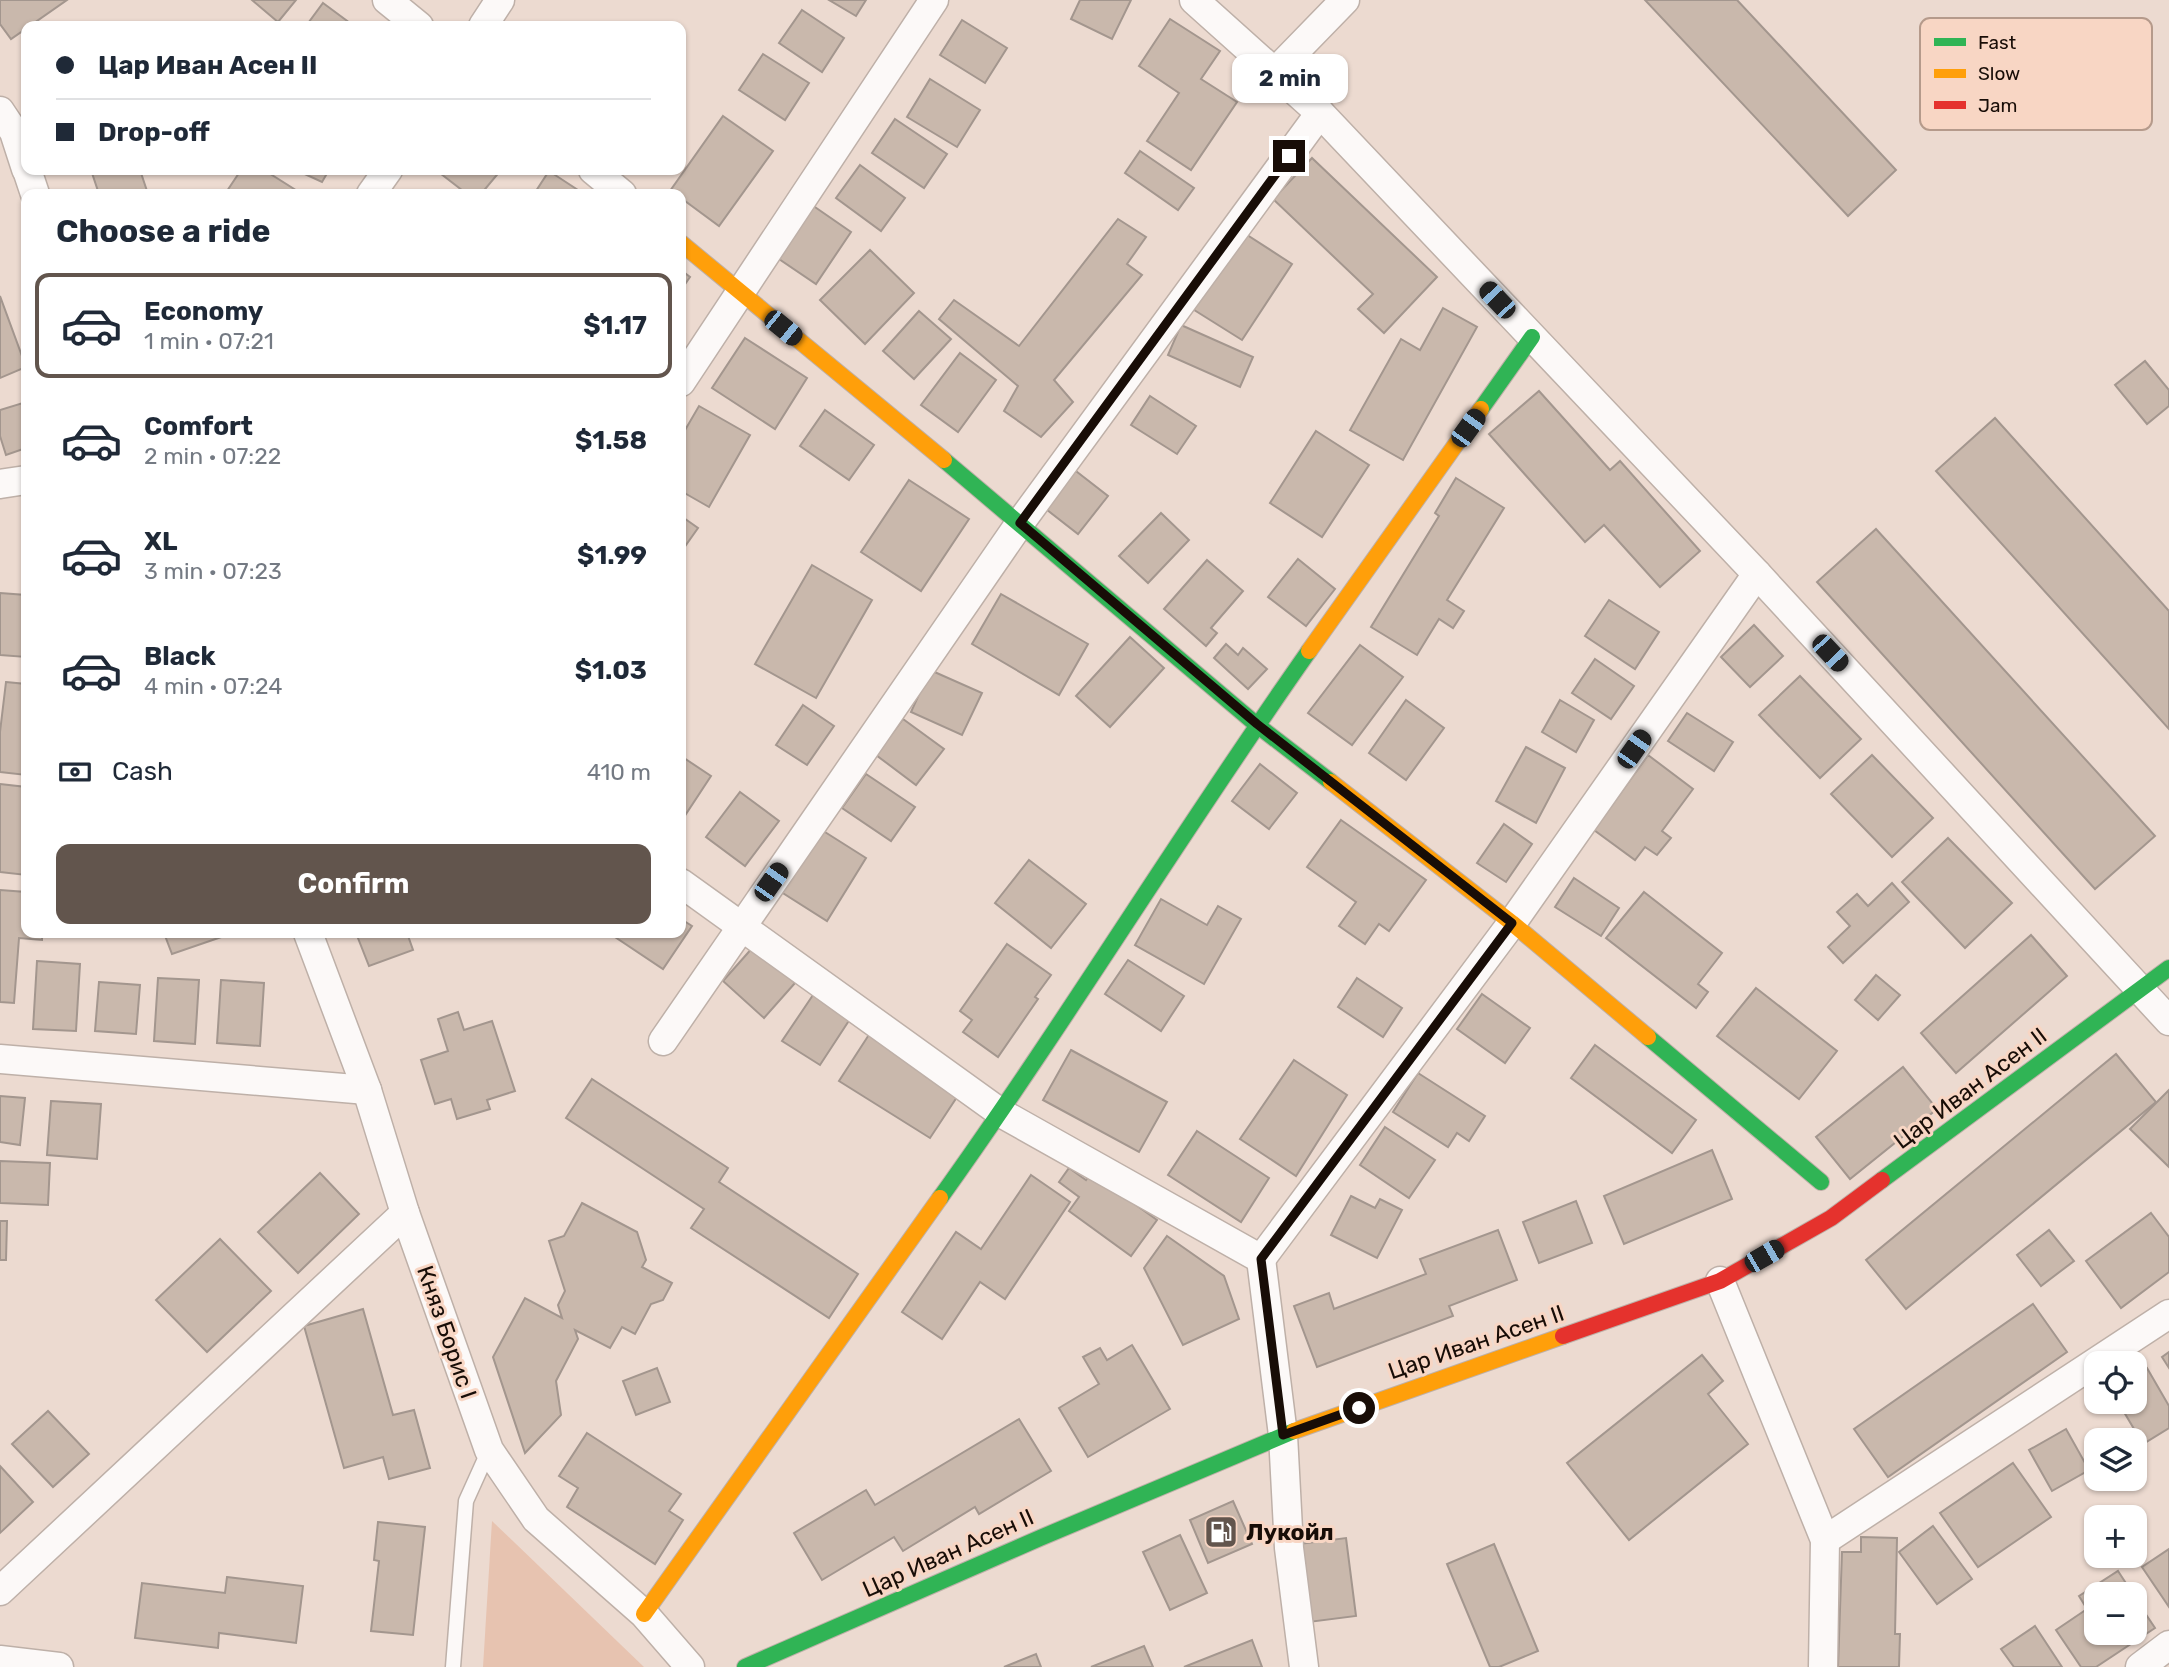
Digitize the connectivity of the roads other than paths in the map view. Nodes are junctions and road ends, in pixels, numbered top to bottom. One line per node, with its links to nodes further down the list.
1 (387, 0): 6 (street)
2 (500, 0): 7 (street)
3 (934, 0): 15 (street)
4 (1195, 0): 8 (street)
5 (1345, 0): 8 (street)
6 (413, 21)
7 (486, 21)
8 (1275, 72): 10 (street)
9 (0, 111): 11 (street)
10 (1320, 113): 16 (street); 20 (street)
11 (21, 155)
12 (599, 175): 13 (street)
13 (616, 189)
14 (686, 247): 15 (street)
15 (740, 292): 17 (street); 20 (street)
16 (1532, 337): 21 (street); 22 (street)
17 (686, 374)
18 (21, 481): 19 (street)
19 (0, 484)
20 (1020, 523): 22 (street); 25 (street)
21 (1757, 574): 24 (street); 28 (street)
22 (1257, 724): 24 (street); 33 (street)
23 (686, 887): 25 (street)
24 (1512, 923): 34 (street); 36 (street)
25 (740, 927): 30 (street); 33 (street)
26 (310, 938): 32 (street, Княз Борис I)
27 (2169, 968): 28 (street, Цар Иван Асен II)
28 (2140, 989): 29 (street); 37 (street, Цар Иван Асен II)
29 (2169, 1021)
30 (663, 1041)
31 (0, 1059): 32 (street)
32 (368, 1090): 35 (street, Княз Борис I)
33 (1001, 1113): 36 (street); 43 (street)
34 (1821, 1182)
35 (405, 1213): 40 (street, Княз Борис I); 42 (street)
36 (1261, 1259): 39 (street)
37 (1720, 1281): 39 (street, Цар Иван Асен II); 41 (street)
38 (2169, 1314): 41 (street)
39 (1283, 1435): 49 (street, Цар Иван Асен II); 50 (street)
40 (489, 1450): 43 (street, Княз Борис I); 47 (lane)
41 (1825, 1540): 51 (street)
42 (0, 1591)
43 (644, 1614): 48 (street, Княз Борис I)
44 (2169, 1645): 52 (street)
45 (0, 1660): 46 (street)
46 (59, 1667)
47 (453, 1667)
48 (690, 1667)
49 (745, 1667)
50 (1304, 1667)
51 (1823, 1667)
52 (2140, 1667)

